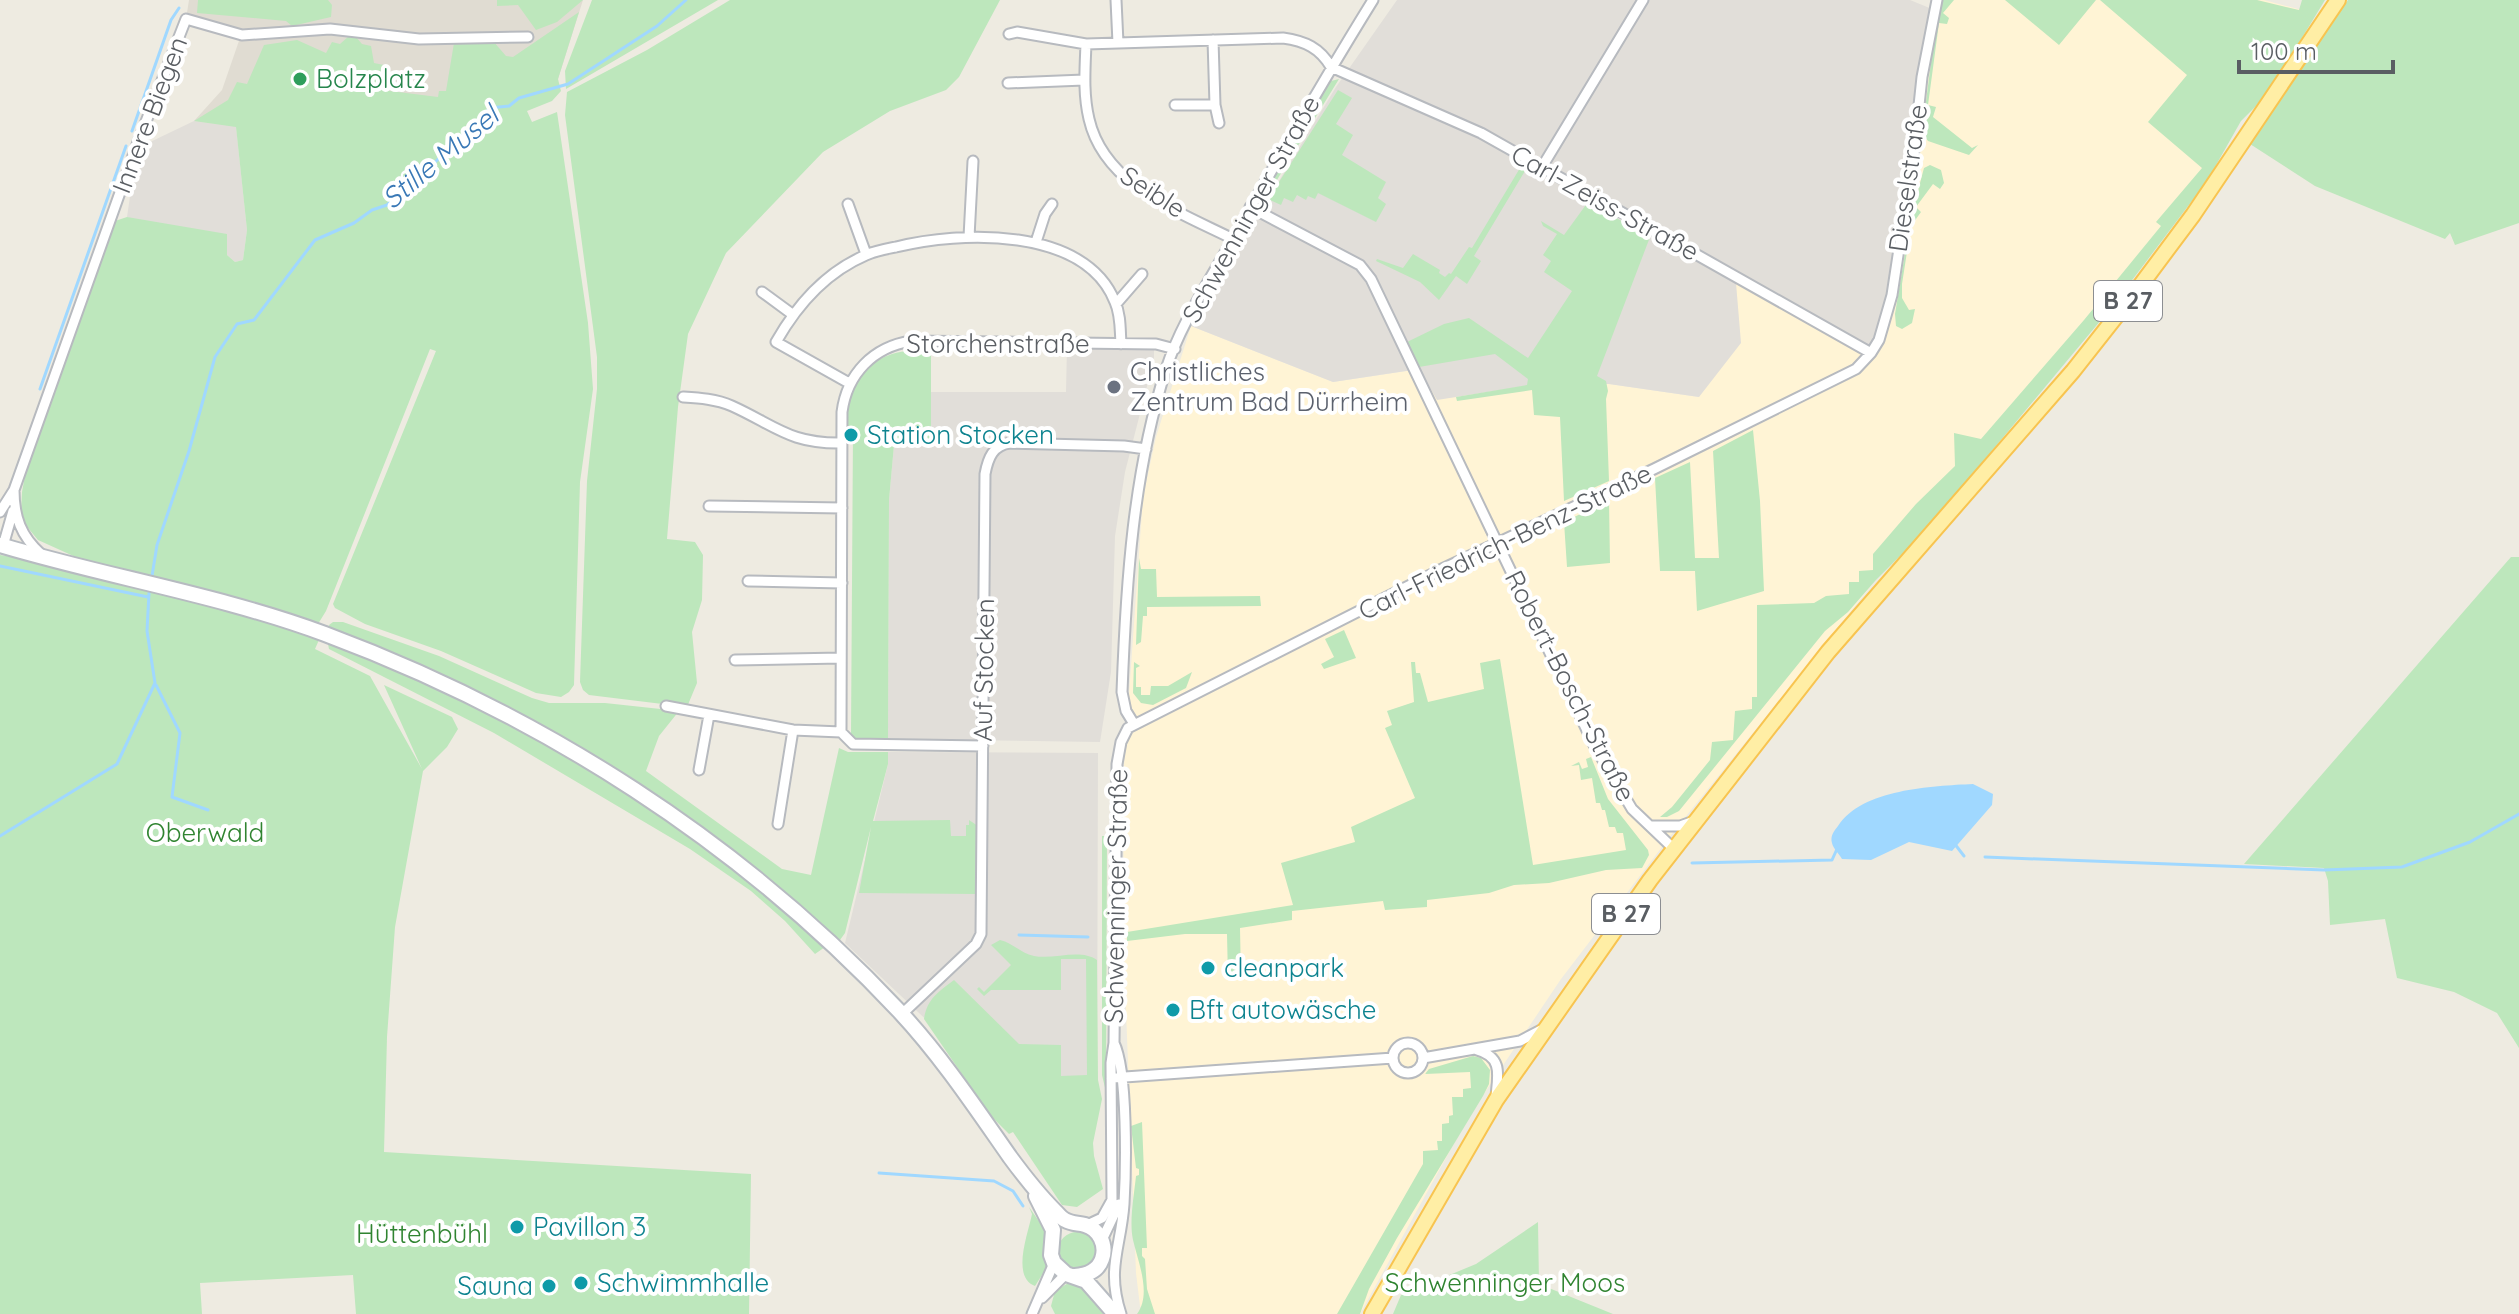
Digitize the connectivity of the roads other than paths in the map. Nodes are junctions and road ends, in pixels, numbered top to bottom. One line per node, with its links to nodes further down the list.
1 (1116, 0): 9 (street)
2 (1373, 0): 11 (street, Schwenninger Straße)
3 (1643, 0): 18 (street)
4 (1937, 0): 32 (street, Dieselstraße)
5 (2338, 0): 56 (main road, B 27)
6 (1009, 34): 10 (street)
7 (528, 37): 37 (street, Innere Biegen)
8 (1213, 40): 9 (street); 11 (street); 15 (street)
9 (1118, 43): 10 (street)
10 (1086, 44): 12 (street, Seible)
11 (1331, 67): 18 (street, Carl-Zeiss-Straße); 21 (street, Schwenninger Straße)
12 (1084, 80): 13 (street); 23 (street, Seible)
13 (1008, 83)
14 (1175, 105): 15 (street)
15 (1215, 105): 16 (street)
16 (1219, 123)
17 (973, 161): 22 (street)
18 (1542, 167): 32 (street, Carl-Zeiss-Straße)
19 (848, 204): 25 (street)
20 (1052, 204): 24 (street)
21 (1250, 207): 23 (street, Schwenninger Straße); 42 (street, Robert-Bosch-Straße)
22 (969, 237): 24 (street); 25 (street)
23 (1233, 239): 31 (street, Schwenninger Straße)
24 (1036, 242): 28 (street)
25 (866, 254): 29 (street)
26 (1142, 274): 28 (street)
27 (762, 292): 29 (street)
28 (1116, 304): 30 (street)
29 (792, 314): 33 (street)
30 (1121, 344): 31 (street, Storchenstraße); 33 (street, Storchenstraße)
31 (1175, 349): 36 (street, Schwenninger Straße)
32 (1871, 353): 42 (street, Carl-Friedrich-Benz-Straße)
33 (849, 383): 35 (street)
34 (683, 397): 35 (street)
35 (842, 443): 40 (street)
36 (1146, 449): 51 (street, Schwenninger Straße); 54 (street, Auf Stocken)
37 (14, 490): 38 (street, Innere Biegen); 41 (street, Innere Biegen)
38 (14, 506): 43 (street, Innere Biegen); 44 (street, Innere Biegen)
39 (709, 506): 40 (street)
40 (842, 508): 46 (street)
41 (0, 512)
42 (1497, 543): 51 (street, Carl-Friedrich-Benz-Straße); 58 (street, Robert-Bosch-Straße)
43 (2, 546): 44 (street)
44 (46, 557): 60 (street)
45 (748, 581): 46 (street)
46 (842, 583): 47 (street)
47 (841, 658): 48 (street); 53 (street)
48 (735, 660)
49 (666, 706): 50 (street)
50 (709, 715): 52 (street); 55 (street)
51 (1134, 724): 65 (street, Schwenninger Straße)
52 (793, 730): 53 (street); 57 (street)
53 (841, 732): 54 (street)
54 (983, 746): 60 (street, Auf Stocken)
55 (699, 770)
56 (1695, 820): 58 (street, Robert-Bosch-Straße); 59 (main road, B 27)
57 (778, 824)
58 (1650, 826): 59 (street, Robert-Bosch-Straße)
59 (1674, 849): 61 (main road, B 27)
60 (902, 1014): 67 (street)
61 (1547, 1025): 62 (street); 66 (main road, B 27)
62 (1474, 1050): 64 (street); 66 (street)
63 (1393, 1058): 64 (street); 64 (street); 65 (street)
64 (1423, 1058)
65 (1117, 1077): 68 (street, Schwenninger Straße); 69 (street, Schwenninger Straße)
66 (1496, 1100): 78 (main road, B 27)
67 (1031, 1185): 69 (street); 70 (street)
68 (1124, 1188): 71 (street, Schwenninger Straße); 77 (street, Schwenninger Straße)
69 (1080, 1225): 70 (street); 71 (street)
70 (1054, 1238): 72 (street)
71 (1102, 1240): 73 (street)
72 (1054, 1263): 74 (street); 75 (street)
73 (1099, 1266): 74 (street); 77 (street)
74 (1071, 1275): 75 (street); 77 (street)
75 (1039, 1300): 76 (street)
76 (1032, 1314)
77 (1118, 1314)
78 (1372, 1314)

